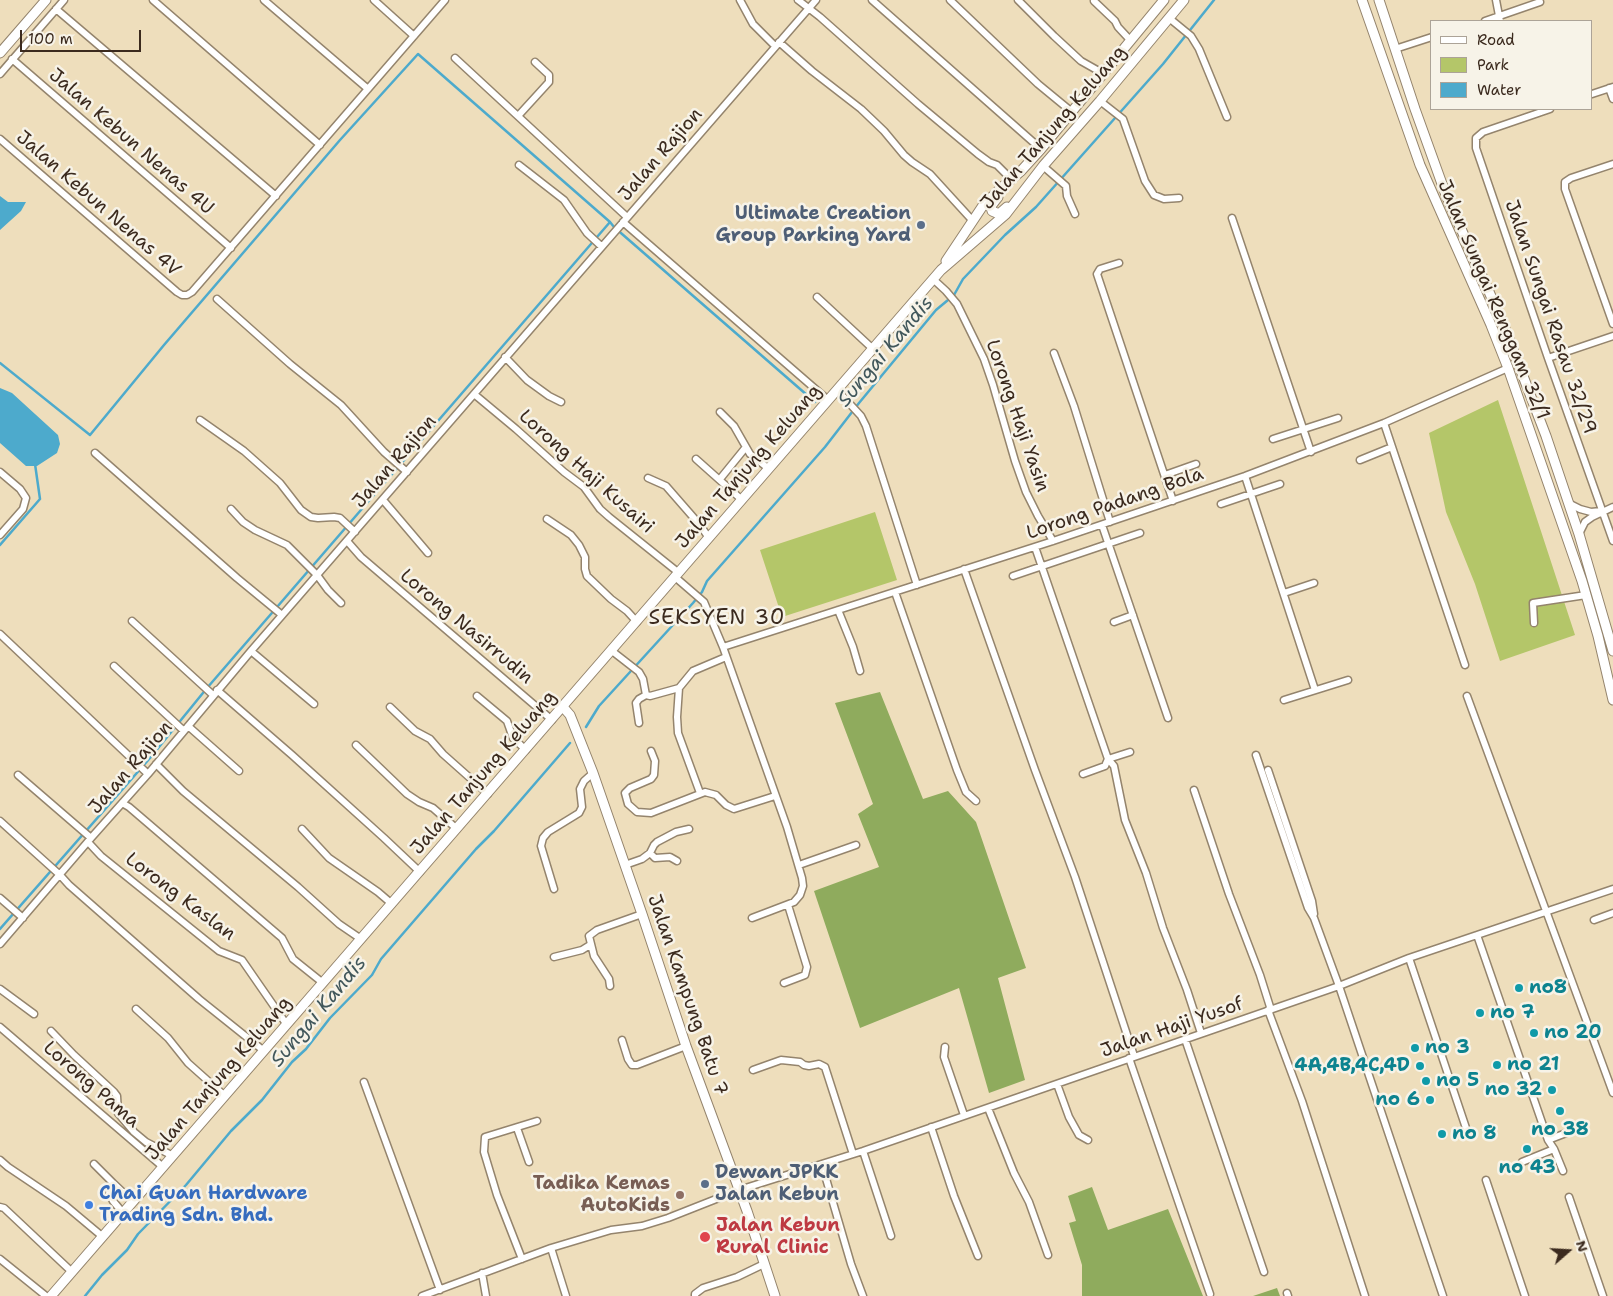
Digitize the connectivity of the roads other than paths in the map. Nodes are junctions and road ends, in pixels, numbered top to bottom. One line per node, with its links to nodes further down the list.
1 (46, 0): 28 (main road)
2 (64, 0): 20 (street)
3 (153, 0): 44 (street)
4 (264, 0): 35 (street)
5 (374, 0): 23 (street)
6 (445, 0): 23 (street)
7 (740, 0): 26 (street)
8 (816, 0): 19 (street, Jalan Rajion)
9 (872, 0): 45 (street)
10 (950, 0): 40 (street)
11 (1018, 0): 33 (street)
12 (1164, 0): 25 (main road, Jalan Tanjung Keluang)
13 (1184, 0): 21 (main road, Jalan Tanjung Keluang)
14 (1362, 0): 58 (main road, Jalan Sungai Renggam 32/1)
15 (1379, 0): 27 (main road, Jalan Sungai Renggam 32/1)
16 (1496, 0): 22 (street)
17 (1094, 1): 25 (street)
18 (1540, 2): 22 (street)
19 (803, 4): 26 (street, Jalan Rajion); 49 (street)
20 (56, 8): 30 (street); 51 (street)
21 (1169, 18): 38 (main road, Jalan Tanjung Keluang); 42 (street)
22 (1500, 19)
23 (414, 36): 35 (street)
24 (1430, 38): 27 (street)
25 (1131, 41): 33 (main road, Jalan Tanjung Keluang)
26 (777, 44): 55 (street, Jalan Rajion); 56 (street)
27 (1395, 48): 57 (main road, Jalan Sungai Renggam 32/1)
28 (0, 53)
29 (455, 58): 41 (street)
30 (12, 59): 32 (street); 60 (street, Jalan Kebun Nenas 4U)
31 (534, 62): 41 (street)
32 (0, 74)
33 (1104, 74): 40 (main road, Jalan Tanjung Keluang)
34 (1611, 87): 36 (street); 37 (street)
35 (368, 89): 44 (street)
36 (1593, 94)
37 (1613, 99)
38 (1103, 103): 48 (main road, Jalan Tanjung Keluang); 52 (street)
39 (1547, 110): 71 (street, Jalan Sungai Rasau 32/29)
40 (1072, 112): 45 (main road, Jalan Tanjung Keluang)
41 (518, 116): 55 (street)
42 (1227, 117)
43 (0, 139): 60 (street, Jalan Kebun Nenas 4V)
44 (320, 145): 51 (street)
45 (1041, 149): 49 (main road, Jalan Tanjung Keluang)
46 (1613, 164): 66 (street)
47 (519, 165): 59 (street)
48 (1044, 166): 50 (main road, Jalan Tanjung Keluang); 53 (street)
49 (1011, 179): 50 (main road); 56 (main road, Jalan Tanjung Keluang)
50 (1025, 190): 62 (main road, Jalan Tanjung Keluang)
51 (276, 196): 60 (street)
52 (1179, 198)
53 (1075, 214)
54 (1232, 218): 81 (street)
55 (623, 220): 59 (street, Jalan Rajion); 75 (street)
56 (972, 220): 62 (main road, Jalan Tanjung Keluang)
57 (1466, 240): 58 (main road); 103 (main road, Jalan Sungai Renggam 32/1)
58 (1454, 244): 72 (main road, Jalan Sungai Renggam 32/1)
59 (600, 245): 70 (street, Jalan Rajion)
60 (231, 248)
61 (1119, 262): 93 (street)
62 (940, 270): 63 (main road, Jalan Tanjung Keluang)
63 (933, 279): 68 (main road, Jalan Tanjung Keluang); 117 (street, Lorong Haji Yasin)
64 (817, 297): 68 (street)
65 (217, 300): 91 (street)
66 (1613, 324)
67 (1613, 336): 71 (street)
68 (872, 349): 73 (main road, Jalan Tanjung Keluang)
69 (1054, 353): 108 (street)
70 (505, 357): 74 (street, Jalan Rajion); 76 (street)
71 (1548, 358): 106 (street, Jalan Sungai Rasau 32/29)
72 (1508, 368): 80 (street, Lorong Padang Bola); 131 (main road, Jalan Sungai Renggam 32/1)
73 (837, 390): 75 (main road, Jalan Tanjung Keluang); 128 (street)
74 (476, 395): 91 (street, Jalan Rajion); 125 (street, Lorong Haji Kusairi)
75 (828, 400): 90 (main road, Jalan Tanjung Keluang)
76 (561, 402)
77 (720, 412): 83 (street)
78 (1338, 418): 81 (street)
79 (200, 420): 110 (street)
80 (1384, 423): 84 (street); 85 (street, Lorong Padang Bola)
81 (1304, 428): 82 (street); 85 (street)
82 (1273, 439)
83 (746, 447): 90 (street); 96 (street)
84 (1392, 447): 88 (street); 146 (street)
85 (1311, 452): 94 (street, Lorong Padang Bola)
86 (95, 453): 134 (street)
87 (696, 460): 96 (street)
88 (1360, 460)
89 (1196, 464): 93 (street)
90 (769, 469): 100 (main road, Jalan Tanjung Keluang)
91 (405, 470): 99 (street, Jalan Rajion)
92 (0, 472): 114 (street)
93 (1165, 475): 101 (street)
94 (1245, 476): 98 (street); 101 (street, Lorong Padang Bola)
95 (648, 478): 115 (street)
96 (720, 480): 100 (street)
97 (1280, 484): 98 (street)
98 (1251, 494): 102 (street); 130 (street)
99 (383, 500): 110 (street, Jalan Rajion); 121 (street)
100 (742, 500): 115 (main road, Jalan Tanjung Keluang)
101 (1173, 501): 108 (street, Lorong Padang Bola)
102 (1220, 504)
103 (1570, 504): 106 (street); 113 (main road, Jalan Sungai Renggam 32/1)
104 (1613, 507): 106 (street)
105 (231, 509): 124 (street)
106 (1602, 511): 111 (street, Jalan Sungai Rasau 32/29); 113 (street)
107 (546, 519): 137 (street)
108 (1110, 522): 109 (street, Lorong Padang Bola)
109 (1102, 525): 117 (street, Lorong Padang Bola); 119 (street)
110 (354, 530): 116 (street, Jalan Rajion)
111 (1612, 532): 118 (street, Jalan Sungai Rasau 32/29)
112 (1140, 533): 119 (street)
113 (1579, 534): 144 (main road, Jalan Sungai Renggam 32/1)
114 (0, 535)
115 (709, 538): 125 (main road, Jalan Tanjung Keluang)
116 (347, 541): 124 (street, Jalan Rajion); 162 (street, Lorong Nasirrudin)
117 (1054, 541): 120 (street, Lorong Padang Bola)
118 (1613, 541)
119 (1108, 544): 122 (street); 135 (street)
120 (1036, 547): 122 (street); 123 (street, Lorong Padang Bola)
121 (428, 553)
122 (1042, 567): 126 (street); 170 (street)
123 (964, 569): 128 (street, Lorong Padang Bola); 231 (street)
124 (316, 573): 132 (street); 134 (street, Jalan Rajion)
125 (677, 575): 137 (main road, Jalan Tanjung Keluang); 141 (street, Lorong Haji Kusairi)
126 (1013, 576)
127 (1314, 583): 130 (street)
128 (916, 585): 129 (street, Lorong Padang Bola)
129 (895, 592): 133 (street, Lorong Padang Bola); 182 (street)
130 (1284, 593): 151 (street)
131 (1586, 595): 139 (street); 157 (main road, Jalan Sungai Renggam 32/1)
132 (341, 603)
133 (838, 610): 141 (street, Lorong Padang Bola); 148 (street)
134 (280, 614): 143 (street, Jalan Rajion)
135 (1133, 615): 138 (street); 161 (street)
136 (132, 621): 152 (street)
137 (637, 622): 142 (main road, Jalan Tanjung Keluang)
138 (1114, 622)
139 (1534, 623)
140 (0, 634): 174 (street)
141 (723, 647): 145 (street)
142 (612, 651): 153 (street); 160 (main road, Jalan Tanjung Keluang)
143 (253, 652): 152 (street, Jalan Rajion); 158 (street)
144 (1613, 652)
145 (726, 657): 150 (street); 181 (street)
146 (1465, 665)
147 (114, 666): 164 (street)
148 (860, 671)
149 (1348, 680): 151 (street)
150 (679, 688): 153 (street); 179 (street)
151 (1315, 690): 156 (street)
152 (214, 692): 164 (street, Jalan Rajion); 194 (street)
153 (646, 695): 163 (street)
154 (477, 696): 166 (street)
155 (1467, 696): 201 (street)
156 (1284, 700)
157 (1613, 700)
158 (314, 704)
159 (390, 707): 180 (street)
160 (563, 707): 162 (main road, Jalan Tanjung Keluang); 175 (main road, Jalan Kampung Batu 7)
161 (1168, 718)
162 (552, 720): 166 (main road, Jalan Tanjung Keluang)
163 (639, 723)
164 (186, 728): 171 (street, Jalan Rajion); 173 (street)
165 (356, 745): 185 (street)
166 (526, 750): 180 (main road, Jalan Tanjung Keluang)
167 (651, 751): 179 (street)
168 (1130, 752): 170 (street)
169 (1256, 755): 206 (street)
170 (1108, 759): 176 (street); 225 (street)
171 (156, 764): 174 (street, Jalan Rajion); 209 (street)
172 (1268, 770): 206 (street)
173 (239, 771)
174 (146, 772): 183 (street, Jalan Rajion)
175 (593, 773): 192 (main road, Jalan Kampung Batu 7); 196 (street)
176 (1083, 774)
177 (18, 775): 188 (street, Lorong Kaslan)
178 (1194, 790): 220 (street)
179 (700, 793): 181 (street)
180 (488, 794): 185 (main road, Jalan Tanjung Keluang)
181 (775, 796): 193 (street)
182 (976, 801)
183 (122, 803): 188 (street, Jalan Rajion); 214 (street)
184 (0, 821): 195 (street)
185 (456, 828): 194 (main road, Jalan Tanjung Keluang)
186 (302, 829): 199 (street)
187 (689, 829): 190 (street)
188 (89, 840): 195 (street, Jalan Rajion); 222 (street, Lorong Kaslan)
189 (856, 845): 193 (street)
190 (650, 853): 191 (street); 192 (street)
191 (678, 861)
192 (625, 865): 203 (main road, Jalan Kampung Batu 7)
193 (799, 865): 200 (street)
194 (420, 872): 199 (main road, Jalan Tanjung Keluang)
195 (62, 878): 204 (street, Jalan Rajion); 229 (street)
196 (554, 889)
197 (1613, 889): 201 (street, Jalan Haji Yusof)
198 (0, 898): 204 (street)
199 (392, 904): 209 (main road, Jalan Tanjung Keluang)
200 (788, 905): 205 (street); 215 (street)
201 (1547, 912): 208 (street, Jalan Haji Yusof); 235 (street)
202 (1613, 913): 207 (street)
203 (642, 914): 211 (street); 228 (main road, Jalan Kampung Batu 7)
204 (21, 916): 210 (street, Jalan Rajion)
205 (752, 918)
206 (1314, 918): 217 (street)
207 (1594, 920)
208 (1477, 935): 213 (street, Jalan Haji Yusof); 245 (street)
209 (362, 939): 214 (main road, Jalan Tanjung Keluang)
210 (0, 944)
211 (590, 945): 212 (street); 216 (street)
212 (554, 956)
213 (1409, 958): 217 (street, Jalan Haji Yusof); 243 (street)
214 (322, 982): 222 (main road, Jalan Tanjung Keluang)
215 (784, 983)
216 (610, 986)
217 (1338, 986): 220 (street, Jalan Haji Yusof); 285 (street)
218 (0, 990): 221 (street)
219 (136, 1010): 236 (street)
220 (1270, 1010): 225 (street, Jalan Haji Yusof); 284 (street)
221 (34, 1014)
222 (285, 1023): 229 (main road, Jalan Tanjung Keluang)
223 (0, 1026): 253 (street, Lorong Pama)
224 (51, 1031): 249 (street)
225 (1201, 1033): 226 (street, Jalan Haji Yusof)
226 (1185, 1039): 231 (street, Jalan Haji Yusof); 274 (street)
227 (622, 1040): 228 (street)
228 (686, 1046): 259 (main road, Jalan Kampung Batu 7)
229 (258, 1047): 236 (main road, Jalan Tanjung Keluang)
230 (945, 1047): 238 (street)
231 (1132, 1057): 234 (street, Jalan Haji Yusof); 277 (street)
232 (753, 1070): 248 (street)
233 (364, 1082): 275 (street)
234 (1056, 1084): 237 (street, Jalan Haji Yusof); 244 (street)
235 (1613, 1093)
236 (225, 1096): 249 (main road, Jalan Tanjung Keluang)
237 (988, 1108): 238 (street, Jalan Haji Yusof); 268 (street)
238 (964, 1116): 240 (street, Jalan Haji Yusof)
239 (537, 1121): 241 (street)
240 (931, 1127): 247 (street, Jalan Haji Yusof); 267 (street)
241 (517, 1128): 251 (street); 270 (street)
242 (1574, 1130): 245 (street)
243 (1467, 1131)
244 (1088, 1140)
245 (1548, 1140): 246 (street)
246 (1554, 1149): 252 (street); 256 (street)
247 (863, 1151): 248 (street, Jalan Haji Yusof); 265 (street)
248 (853, 1154): 255 (street, Jalan Haji Yusof)
249 (173, 1156): 253 (main road, Jalan Tanjung Keluang)
250 (0, 1160): 264 (street)
251 (529, 1162)
252 (1522, 1162)
253 (158, 1163): 261 (main road, Jalan Tanjung Keluang)
254 (94, 1164): 258 (street)
255 (822, 1165): 259 (street, Jalan Haji Yusof); 283 (street)
256 (1563, 1171)
257 (1486, 1180): 286 (street)
258 (113, 1183): 261 (street); 263 (street)
259 (739, 1190): 266 (street, Jalan Haji Yusof); 271 (main road, Jalan Kampung Batu 7)
260 (1569, 1196): 287 (street)
261 (133, 1202): 263 (main road, Jalan Tanjung Keluang)
262 (0, 1207): 272 (street)
263 (123, 1214): 264 (main road, Jalan Tanjung Keluang)
264 (101, 1236): 272 (main road, Jalan Tanjung Keluang)
265 (891, 1236)
266 (551, 1248): 270 (street, Jalan Haji Yusof); 280 (street)
267 (978, 1256)
268 (1048, 1256)
269 (0, 1259): 276 (street)
270 (522, 1259): 273 (street, Jalan Haji Yusof)
271 (764, 1264): 281 (street); 282 (main road, Jalan Kampung Batu 7)
272 (70, 1270): 276 (main road, Jalan Tanjung Keluang)
273 (482, 1272): 275 (street, Jalan Haji Yusof); 279 (street)
274 (1264, 1272)
275 (440, 1290): 278 (street, Jalan Haji Yusof)
276 (45, 1294)
277 (1210, 1294)
278 (422, 1296)
279 (486, 1296)
280 (566, 1296)
281 (695, 1296)
282 (775, 1296)
283 (863, 1296)
284 (1365, 1296)
285 (1443, 1296)
286 (1525, 1296)
287 (1603, 1296)

